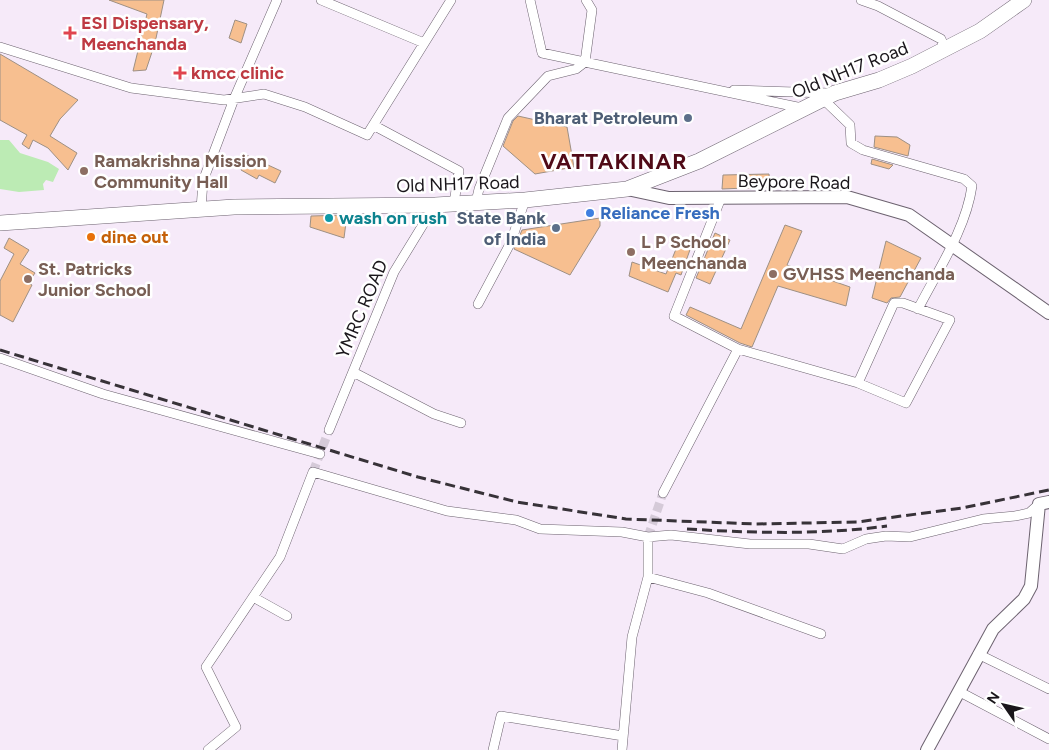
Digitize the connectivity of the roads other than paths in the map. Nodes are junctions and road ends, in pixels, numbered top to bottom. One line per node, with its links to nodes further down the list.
1 (277, 0): 14 (street)
2 (321, 0): 8 (street)
3 (451, 0): 8 (street)
4 (530, 0): 11 (street)
5 (586, 0): 11 (street)
6 (861, 0): 10 (street)
7 (1024, 0): 10 (main road, Old NH17 Road)
8 (424, 43): 16 (street)
9 (0, 47): 14 (street)
10 (945, 49): 13 (main road, Old NH17 Road)
11 (585, 62): 12 (street); 20 (street)
12 (706, 88): 13 (street); 15 (street)
13 (829, 96): 15 (main road, Old NH17 Road); 25 (street)
14 (234, 99): 16 (street); 23 (street)
15 (805, 108): 17 (main road, Old NH17 Road)
16 (373, 125): 21 (street)
17 (627, 189): 18 (main road, Beypore Road); 19 (main road, Old NH17 Road)
18 (721, 198): 25 (main road, Beypore Road); 29 (street)
19 (525, 200): 20 (main road, Old NH17 Road); 26 (street)
20 (476, 202): 21 (main road, Old NH17 Road)
21 (454, 203): 22 (main road, Old NH17 Road)
22 (435, 205): 23 (main road, Old NH17 Road); 31 (street, YMRC ROAD)
23 (201, 210): 24 (main road, Old NH17 Road)
24 (0, 223)
25 (951, 244): 27 (street); 28 (main road, Beypore Road)
26 (478, 304)
27 (918, 308): 32 (street); 32 (street)
28 (1049, 313)
29 (738, 349): 32 (street); 36 (street)
30 (0, 358): 35 (street)
31 (353, 372): 33 (street); 34 (street, YMRC ROAD)
32 (858, 382)
33 (460, 423)
34 (329, 430)
35 (320, 454)
36 (663, 493)
37 (1044, 503): 38 (street); 43 (main road)
38 (648, 537): 39 (street); 40 (street)
39 (648, 576): 42 (street); 46 (street)
40 (253, 597): 41 (street); 48 (street)
41 (287, 616)
42 (820, 634)
43 (978, 654): 44 (street); 45 (main road)
44 (1049, 689)
45 (960, 692): 47 (street); 51 (main road)
46 (623, 736): 49 (street); 50 (street)
47 (1049, 739)
48 (208, 750)
49 (493, 750)
50 (622, 750)
51 (927, 750)

